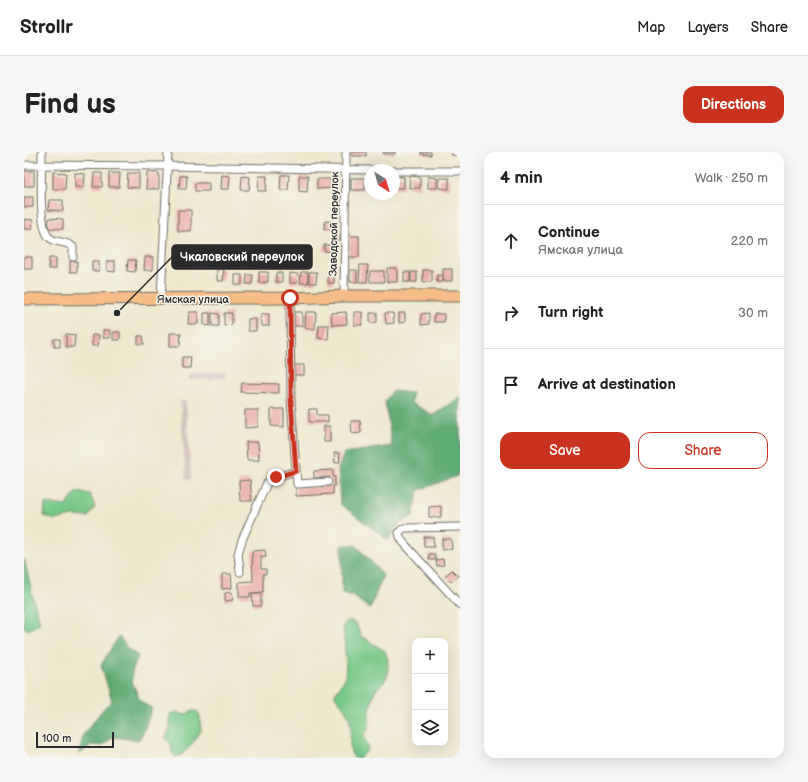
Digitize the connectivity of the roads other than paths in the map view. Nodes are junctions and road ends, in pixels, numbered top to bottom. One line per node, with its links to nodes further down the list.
1 (42, 152): 5 (street)
2 (168, 152): 6 (street)
3 (346, 152): 7 (street, Заводской переулок)
4 (24, 165): 5 (street)
5 (42, 165): 6 (street); 11 (street)
6 (168, 166): 7 (street); 16 (street)
7 (346, 170): 8 (street); 12 (street, Заводской переулок)
8 (364, 170)
9 (400, 170): 10 (street)
10 (460, 171)
11 (73, 257)
12 (344, 296): 13 (highway, Ямская улица); 14 (highway, Ямская улица)
13 (460, 296)
14 (290, 298): 16 (highway, Ямская улица); 17 (street)
15 (24, 299): 16 (highway, Ямская улица)
16 (161, 299)
17 (296, 469): 18 (street); 20 (street)
18 (328, 482)
19 (460, 527): 21 (street)
20 (240, 572)
21 (460, 605)

